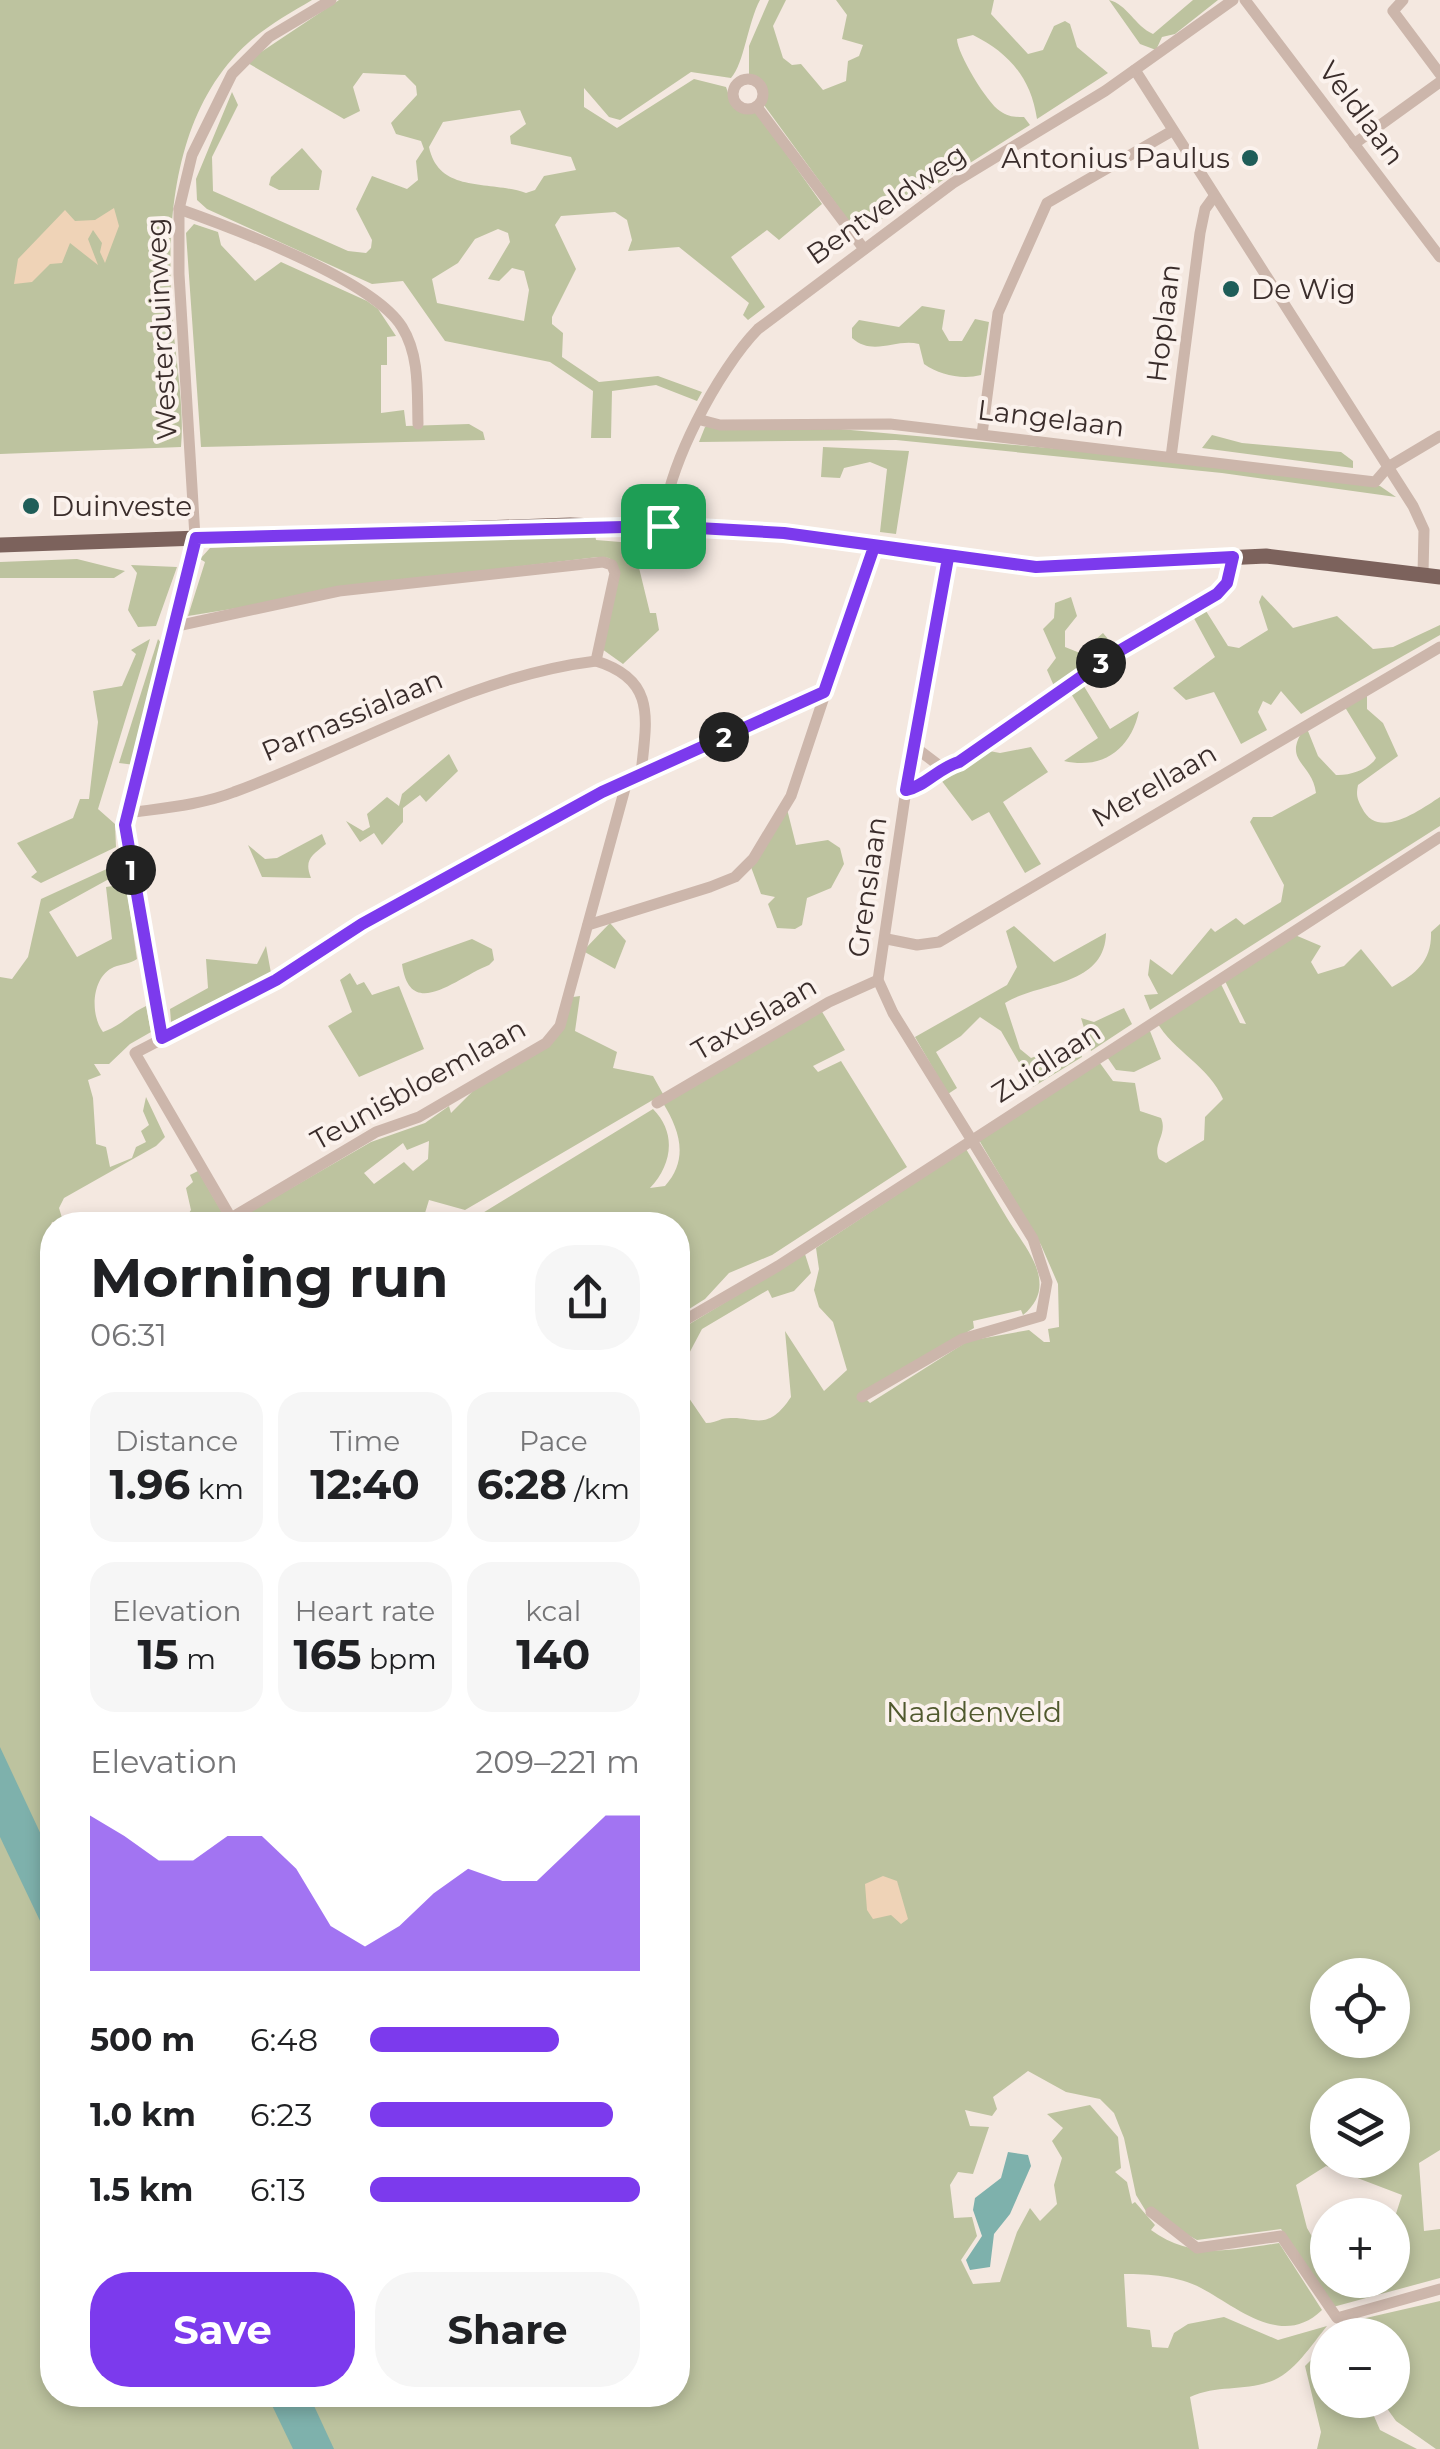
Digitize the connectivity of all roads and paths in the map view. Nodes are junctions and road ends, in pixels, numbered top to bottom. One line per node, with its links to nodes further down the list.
1 (331, 0): 12 (street, Westerduinweg)
2 (1233, 0): 5 (street, Bentveldweg)
3 (1245, 0): 10 (street, Veldlaan)
4 (1402, 0): 6 (street)
5 (1136, 70): 9 (street); 13 (street, Bentveldweg)
6 (1440, 74)
7 (1440, 82): 10 (street)
8 (758, 107): 13 (street)
9 (1172, 131): 11 (street); 17 (street)
10 (1354, 144): 14 (street, Veldlaan)
11 (1214, 198): 19 (street, Hoplaan); 20 (street)
12 (179, 209): 16 (street); 22 (street, Westerduinweg)
13 (864, 249): 15 (street, Bentveldweg)
14 (1440, 257)
15 (701, 420): 17 (street, Langelaan); 21 (street, Bentveldweg)
16 (418, 424)
17 (982, 434): 19 (street, Langelaan)
18 (1440, 436): 20 (street)
19 (1172, 457): 20 (street, Langelaan)
20 (1388, 467): 27 (street)
21 (663, 526): 22 (main road); 24 (main road)
22 (196, 538): 23 (main road); 28 (street, Westerduinweg)
23 (0, 545)
24 (874, 547): 26 (main road); 31 (street)
25 (1233, 557): 26 (main road); 27 (main road); 33 (street)
26 (948, 558): 32 (street, Grenslaan)
27 (1432, 576)
28 (177, 626): 30 (street); 37 (street, Westerduinweg)
29 (1440, 647): 40 (street, Merellaan)
30 (596, 661): 34 (street); 37 (street, Parnassialaan)
31 (824, 692): 34 (street); 39 (street)
32 (916, 748): 33 (street); 36 (street, Grenslaan)
33 (940, 767): 36 (street)
34 (641, 774): 35 (street)
35 (627, 781): 39 (street, Teunisbloemlaan); 42 (street)
36 (906, 790): 40 (street, Grenslaan)
37 (128, 814): 42 (street, Westerduinweg)
38 (1440, 837): 46 (street, Zuidlaan)
39 (588, 925): 48 (street, Teunisbloemlaan)
40 (887, 939): 41 (street, Grenslaan)
41 (878, 980): 45 (street, Taxuslaan); 46 (street, Grenslaan)
42 (162, 1038): 43 (street)
43 (135, 1053): 44 (street); 47 (street, Teunisbloemlaan)
44 (122, 1060)
45 (656, 1103)
46 (971, 1141): 49 (street, Zuidlaan); 50 (street, Grenslaan)
47 (228, 1212)
48 (241, 1212)
49 (690, 1317)
50 (862, 1397)
51 (1151, 2212): 52 (street)
52 (1440, 2289)

